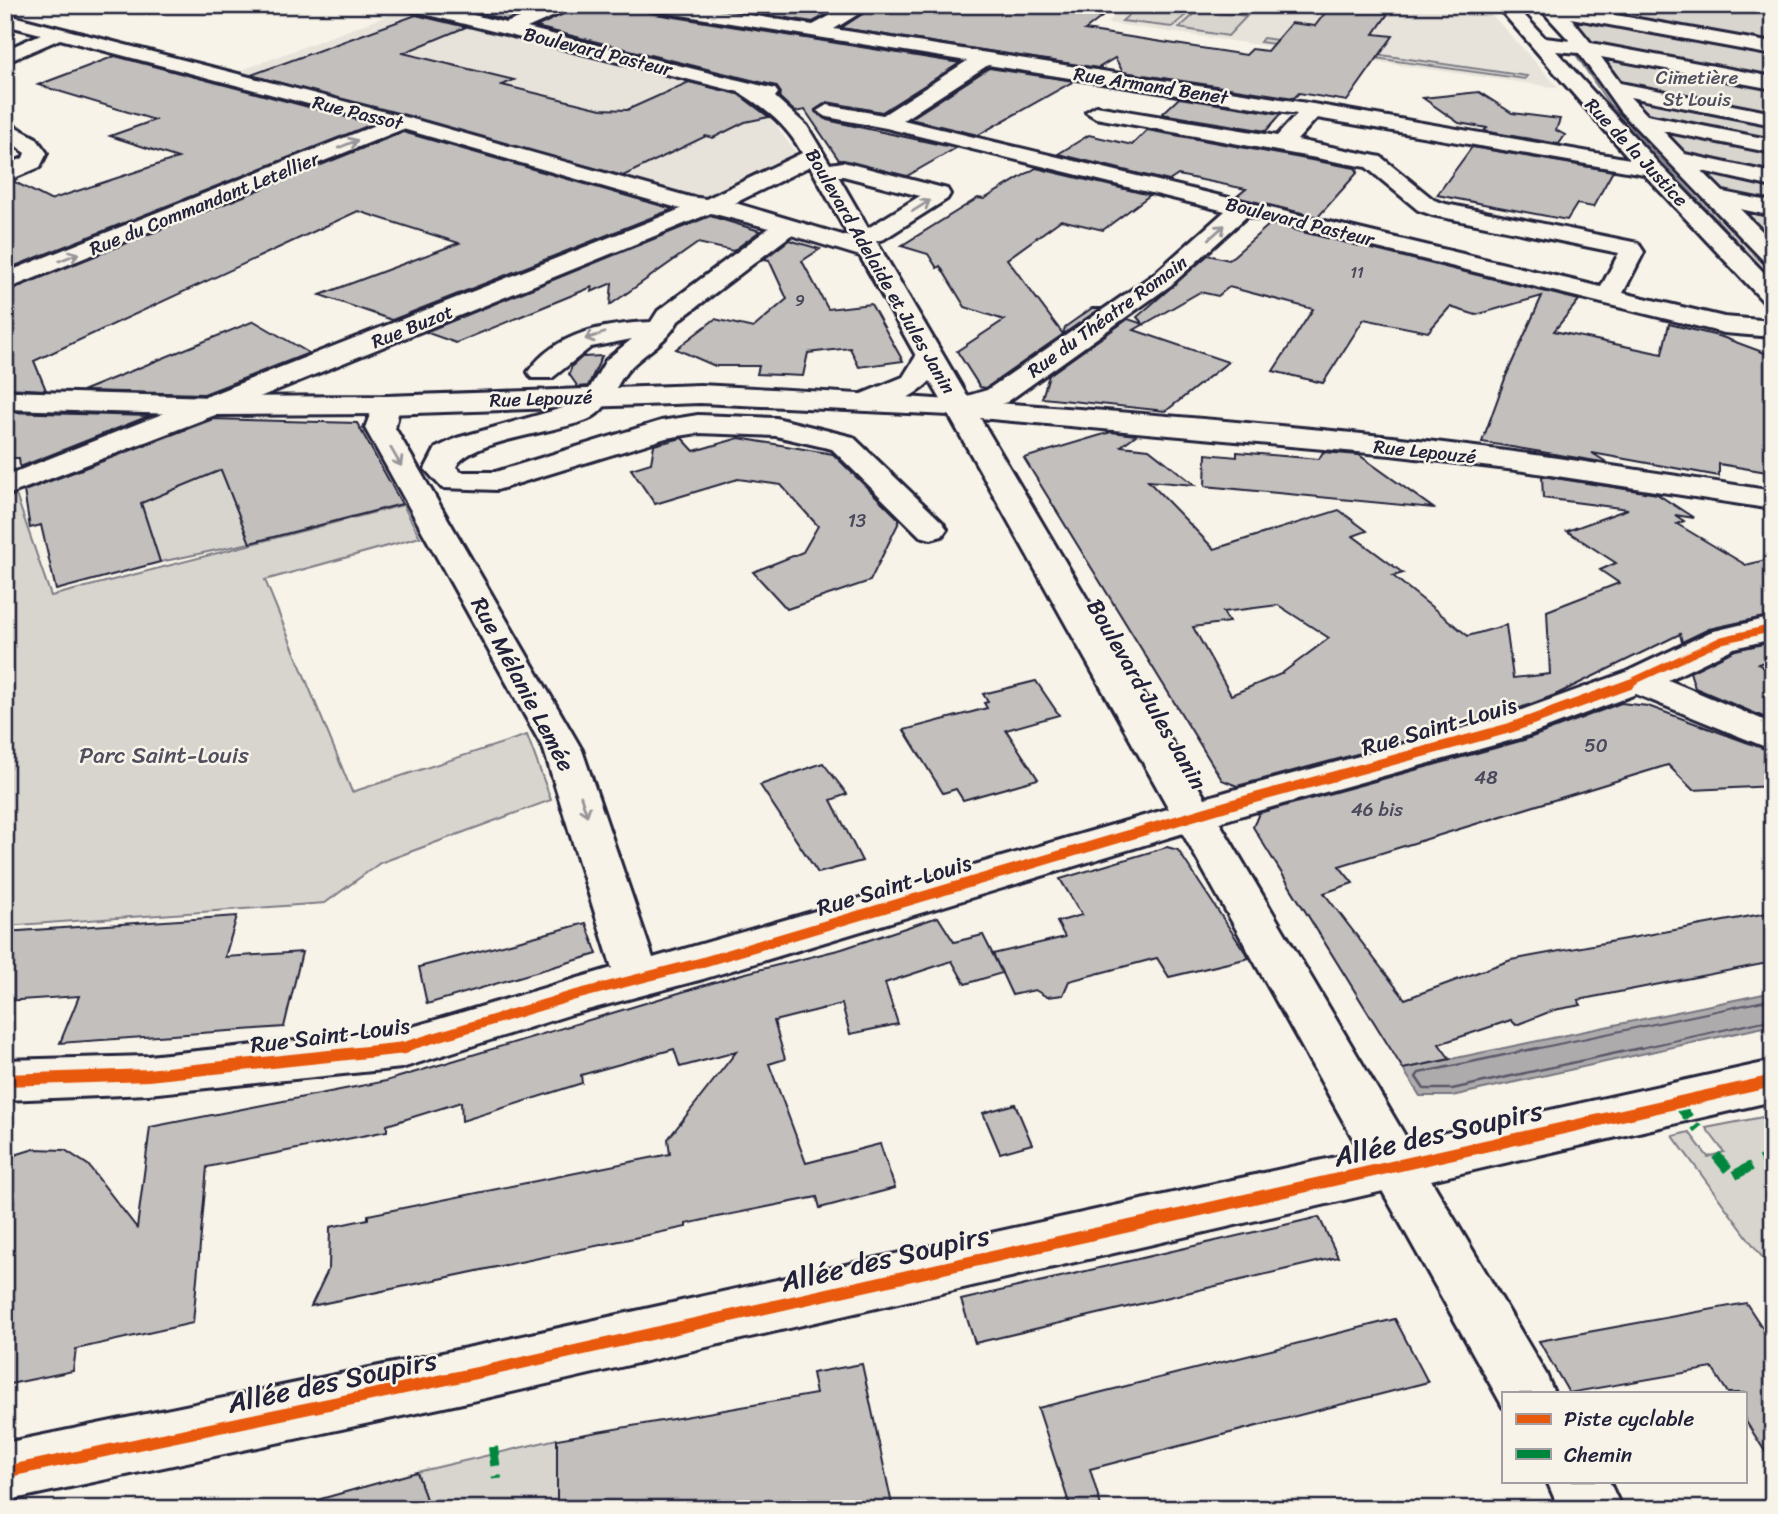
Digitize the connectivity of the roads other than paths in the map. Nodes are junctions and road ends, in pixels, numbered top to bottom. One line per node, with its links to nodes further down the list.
1 (410, 5): 10 (street, Boulevard Pasteur)
2 (570, 5): 10 (street)
3 (650, 5): 8 (street, Rue Armand Benet)
4 (724, 5): 8 (street)
5 (864, 5): 11 (street)
6 (1505, 5): 13 (street, Rue de la Justice)
7 (1594, 5): 14 (street)
8 (705, 14): 11 (street, Rue Armand Benet)
9 (5, 19): 12 (street, Rue Passot)
10 (508, 29): 23 (street, Boulevard Pasteur)
11 (816, 31): 18 (street, Rue Armand Benet)
12 (58, 33): 17 (street); 32 (street, Rue Passot)
13 (1537, 43): 25 (street); 42 (street, Rue de la Justice)
14 (1750, 48): 15 (street); 16 (street); 19 (street); 20 (street); 21 (street); 22 (street); 25 (street); 25 (street)
15 (1773, 49)
16 (1773, 55)
17 (5, 57)
18 (984, 59): 27 (street, Rue Armand Benet); 33 (street)
19 (1773, 62)
20 (1773, 69)
21 (1773, 75)
22 (1773, 83)
23 (745, 87): 29 (street, Boulevard Adelaide et Jules Janin); 36 (street)
24 (1773, 92): 25 (street)
25 (1625, 96): 26 (street); 28 (street); 31 (street); 35 (street); 37 (street); 39 (street); 40 (street); 43 (street); 45 (street); 46 (street); 47 (street); 50 (street); 51 (street); 53 (street)
26 (1773, 102)
27 (1312, 110): 38 (street); 42 (street, Rue Armand Benet)
28 (1773, 110)
29 (827, 111): 33 (street, Boulevard Pasteur); 36 (street, Boulevard Adelaide et Jules Janin)
30 (1096, 112): 38 (street)
31 (1773, 119)
32 (402, 122): 48 (street, Rue Passot); 56 (street, Rue du Commandant Letellier, one-way to 32)
33 (886, 122): 49 (street, Boulevard Pasteur)
34 (5, 127): 44 (street)
35 (1773, 128)
36 (800, 130): 41 (street, Boulevard Adelaide et Jules Janin)
37 (1773, 139)
38 (1282, 144): 58 (street)
39 (1773, 147)
40 (1773, 158)
41 (819, 164): 48 (street, Rue Buzot); 54 (street, Boulevard Adelaide et Jules Janin); 54 (street, one-way to 41)
42 (1651, 169): 57 (street, Rue de la Justice)
43 (1773, 169)
44 (5, 175)
45 (1773, 180)
46 (1773, 189)
47 (1773, 199)
48 (710, 205): 52 (street, Rue Passot); 69 (street, Rue Buzot)
49 (1244, 207): 58 (street, Boulevard Pasteur); 70 (street, Rue du Théatre Romain, one-way to 49)
50 (1773, 209)
51 (1773, 218)
52 (786, 227): 54 (street, Rue Passot); 60 (street)
53 (1767, 235): 55 (street)
54 (865, 244): 61 (street, Boulevard Adelaide et Jules Janin)
55 (1773, 256)
56 (5, 282)
57 (1773, 297)
58 (1608, 298): 59 (street, Boulevard Pasteur)
59 (1773, 329)
60 (660, 330): 62 (street); 63 (street, one-way to 63)
61 (930, 356): 67 (street); 70 (street, Boulevard Adelaide et Jules Janin)
62 (616, 366): 63 (street); 64 (street)
63 (542, 372): 65 (street)
64 (599, 396): 65 (street, Rue Lepouzé); 67 (street, Rue Lepouzé); 75 (street)
65 (530, 398): 68 (street, Rue Lepouzé)
66 (5, 400): 69 (street, Rue Lepouzé)
67 (864, 403): 70 (street, Rue Lepouzé)
68 (386, 405): 69 (street, Rue Lepouzé); 80 (street, Rue Mélanie Lemée, one-way to 80)
69 (213, 407): 73 (street, Rue Buzot)
70 (959, 407): 71 (street, Rue Lepouzé); 72 (street, Boulevard Jules Janin)
71 (1076, 418): 72 (street, Rue Lepouzé); 74 (street, Rue Lepouzé)
72 (990, 460): 79 (street, Boulevard Jules Janin)
73 (5, 487)
74 (1773, 500)
75 (931, 529)
76 (1773, 628): 77 (street, Rue Saint-Louis)
77 (1637, 681): 78 (street); 79 (street, Rue Saint-Louis)
78 (1773, 738)
79 (1195, 816): 80 (street, Rue Saint-Louis); 83 (street, Boulevard Jules Janin)
80 (638, 979): 81 (street, Rue Saint-Louis)
81 (5, 1080)
82 (1773, 1082): 83 (street, Allée des Soupirs)
83 (1397, 1166): 84 (street, Boulevard Jules Janin); 85 (street, Allée des Soupirs)
84 (1525, 1392)
85 (5, 1472)
86 (1577, 1482): 87 (street)
87 (1592, 1509)

